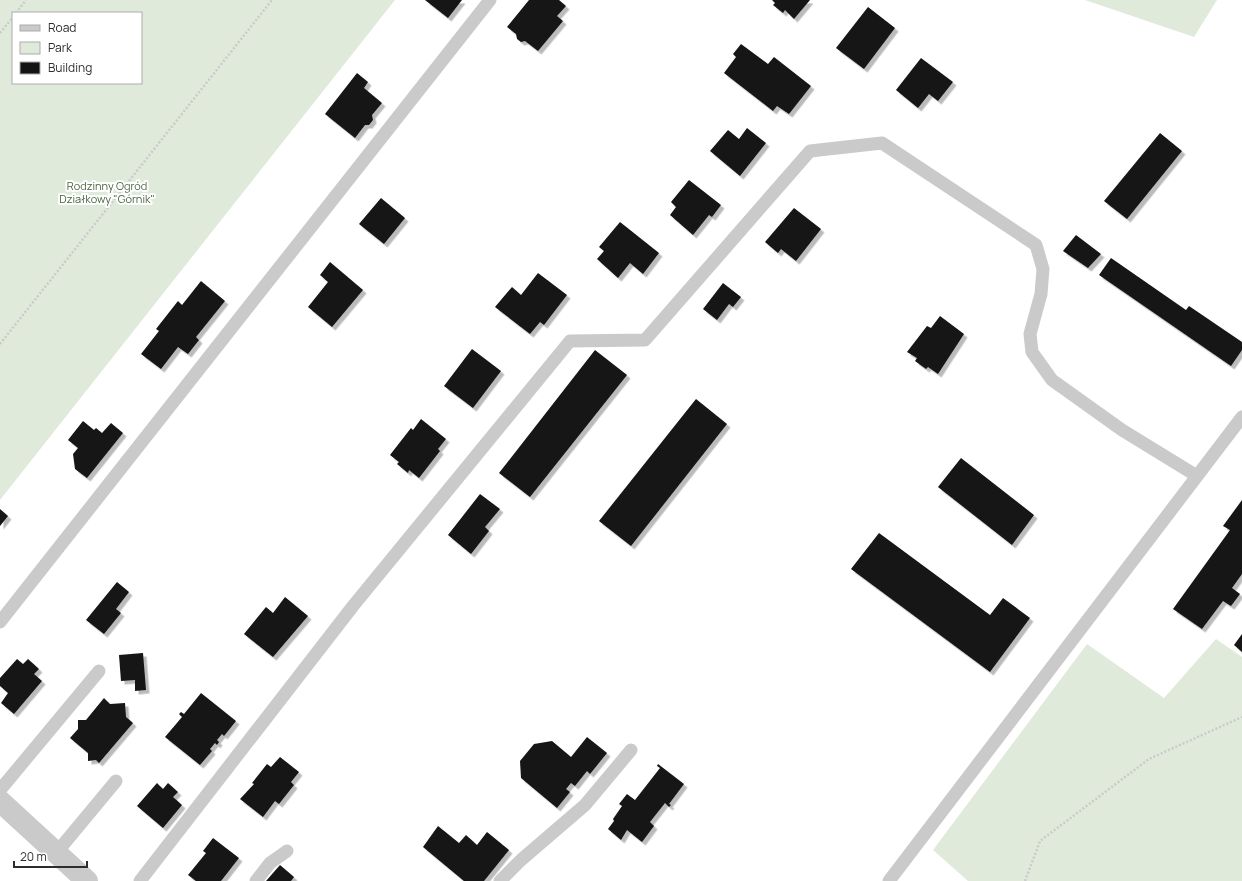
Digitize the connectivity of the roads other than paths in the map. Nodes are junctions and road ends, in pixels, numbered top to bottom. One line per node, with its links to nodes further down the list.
1 (490, 0): 4 (lane)
2 (1242, 417): 3 (lane)
3 (1197, 476): 13 (lane); 16 (lane)
4 (0, 622)
5 (99, 671): 8 (lane)
6 (631, 750): 15 (lane)
7 (116, 780): 11 (lane)
8 (0, 790)
9 (0, 801): 11 (street)
10 (287, 850): 14 (lane)
11 (57, 852): 12 (street)
12 (87, 881)
13 (140, 881)
14 (256, 881)
15 (500, 881)
16 (889, 881)

